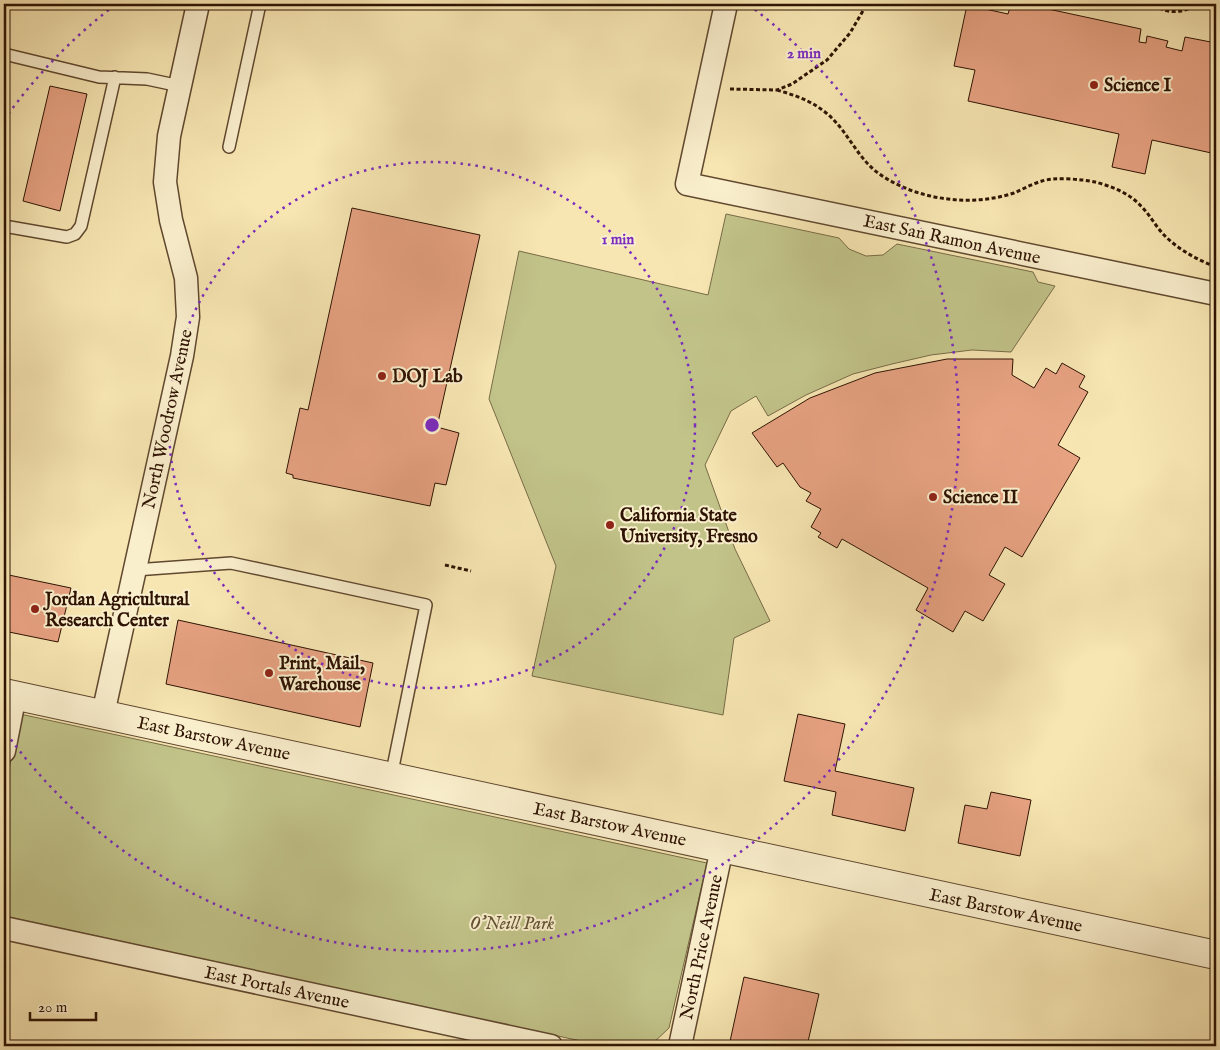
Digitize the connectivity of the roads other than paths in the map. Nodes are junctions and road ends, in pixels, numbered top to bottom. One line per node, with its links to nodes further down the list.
1 (198, 4): 6 (street, North Woodrow Avenue)
2 (260, 4): 7 (lane)
3 (726, 4): 9 (street, East San Ramon Avenue)
4 (4, 54): 5 (lane)
5 (115, 77): 6 (lane); 8 (lane)
6 (180, 86): 10 (street, North Woodrow Avenue)
7 (229, 147)
8 (4, 226)
9 (1216, 294)
10 (135, 570): 12 (street, North Woodrow Avenue); 14 (lane)
11 (10, 694): 12 (street, East Barstow Avenue); 13 (street)
12 (104, 714): 14 (street, East Barstow Avenue)
13 (4, 751)
14 (391, 777): 15 (street, East Barstow Avenue)
15 (722, 848): 17 (street, East Barstow Avenue); 19 (street, North Price Avenue)
16 (4, 928): 18 (street, East Portals Avenue)
17 (1216, 955)
18 (551, 1046)
19 (680, 1046)

